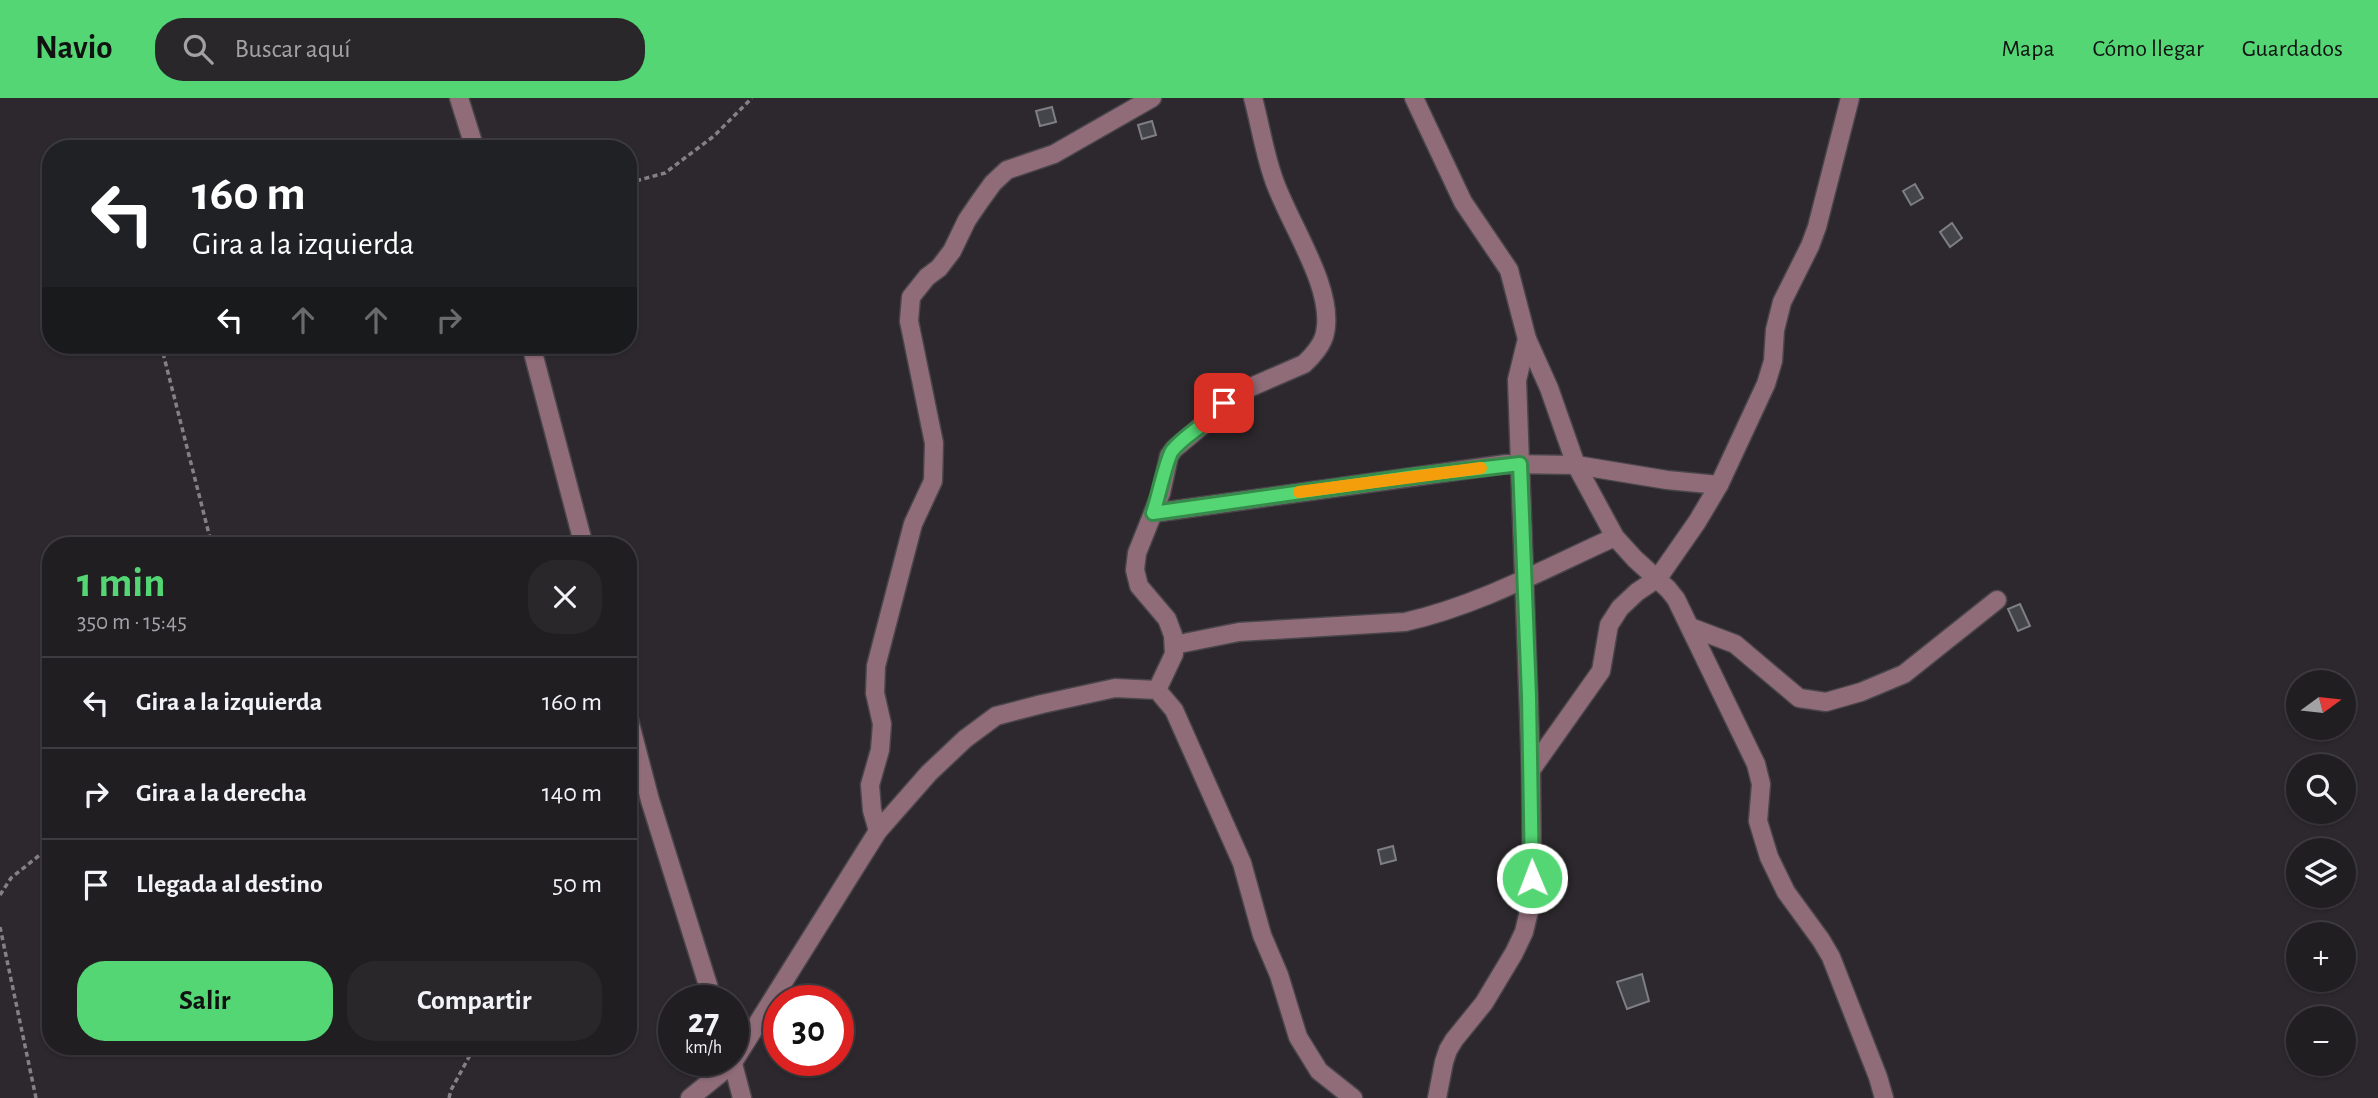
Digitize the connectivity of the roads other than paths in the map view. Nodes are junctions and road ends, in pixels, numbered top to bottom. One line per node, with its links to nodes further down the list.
1 (459, 98): 6 (street)
2 (1152, 98): 23 (street)
3 (1253, 98): 12 (street)
4 (1414, 98): 7 (street)
5 (1850, 98): 11 (street)
6 (472, 140)
7 (1527, 339): 9 (street); 10 (street)
8 (533, 354): 13 (street)
9 (1520, 464): 10 (street); 12 (street); 16 (street)
10 (1576, 465): 11 (street); 14 (street)
11 (1718, 485): 15 (street)
12 (1153, 513): 19 (street)
13 (582, 537)
14 (1615, 537): 15 (street); 16 (street)
15 (1658, 578): 18 (street); 22 (street)
16 (1523, 581): 19 (street); 22 (street)
17 (1997, 600): 18 (street)
18 (1690, 627): 32 (street)
19 (1174, 645): 20 (street)
20 (1157, 690): 23 (street); 30 (street)
21 (637, 750): 24 (street)
22 (1531, 770): 31 (street)
23 (878, 831): 25 (street)
24 (708, 985)
25 (749, 1035)
26 (716, 1076): 28 (street)
27 (736, 1076): 29 (street)
28 (690, 1098)
29 (742, 1098)
30 (1353, 1098)
31 (1437, 1098)
32 (1884, 1098)

